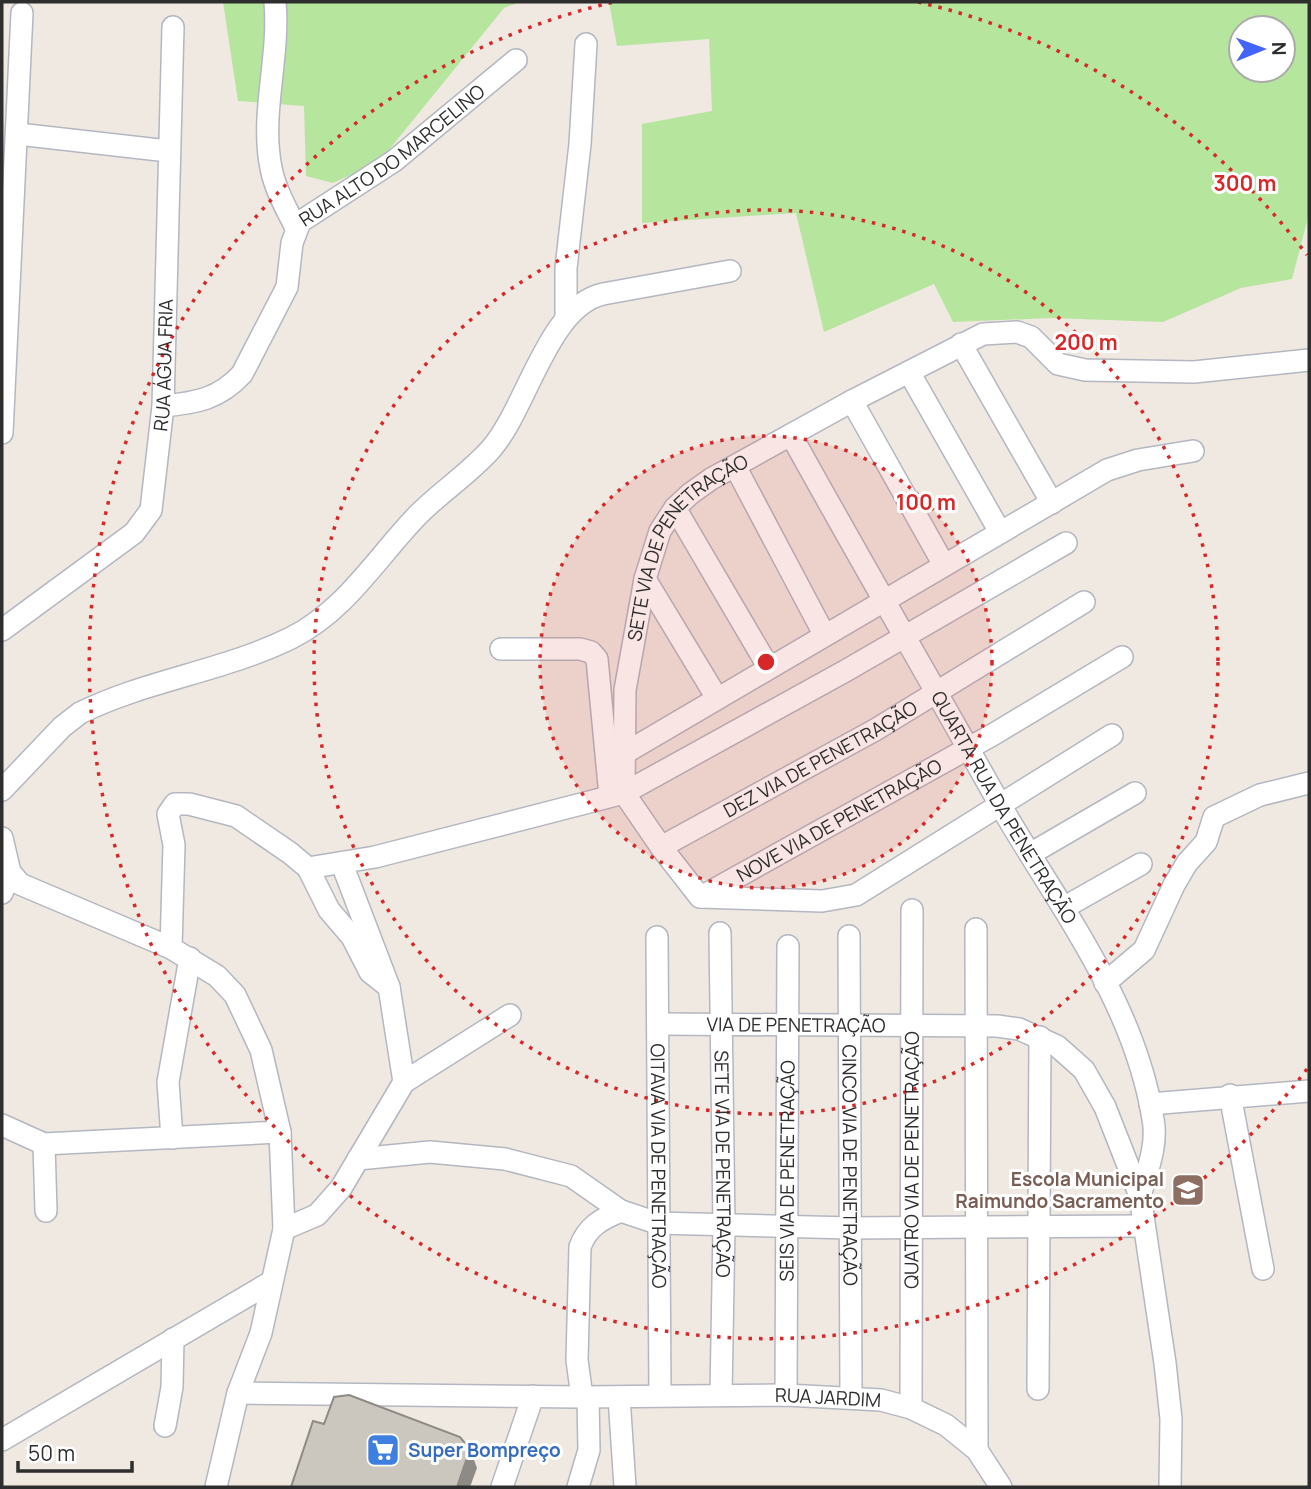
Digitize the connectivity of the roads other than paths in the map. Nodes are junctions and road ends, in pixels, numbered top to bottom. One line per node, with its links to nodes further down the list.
1 (275, 2): 8 (street)
2 (22, 13): 6 (street)
3 (173, 27): 7 (street, RUA ÁGUA FRIA)
4 (586, 44): 10 (street)
5 (516, 60): 8 (street, RUA ALTO DO MARCELINO)
6 (18, 134): 7 (street); 16 (street)
7 (168, 151): 15 (street, RUA ÁGUA FRIA)
8 (296, 228): 15 (street, RUA ALTO DO MARCELINO)
9 (730, 271): 10 (street)
10 (566, 316): 40 (street)
11 (961, 344): 12 (street, SETE VIA DE PENETRAÇÃO); 13 (street, SETE VIA DE PENETRAÇÃO); 20 (street)
12 (1309, 361)
13 (909, 372): 14 (street, SETE VIA DE PENETRAÇÃO); 22 (street)
14 (852, 401): 17 (street, SETE VIA DE PENETRAÇÃO); 24 (street)
15 (163, 406): 28 (street, RUA ÁGUA FRIA)
16 (2, 433)
17 (791, 435): 19 (street, SETE VIA DE PENETRAÇÃO); 26 (street, QUARTA RUA DA PENETRAÇÃO)
18 (1193, 451): 20 (street)
19 (735, 466): 21 (street, SETE VIA DE PENETRAÇÃO); 29 (street)
20 (1052, 503): 22 (street)
21 (675, 508): 25 (street, SETE VIA DE PENETRAÇÃO); 33 (street)
22 (1000, 532): 24 (street)
23 (1066, 544): 30 (street)
24 (944, 565): 26 (street)
25 (645, 579): 35 (street); 38 (street, SETE VIA DE PENETRAÇÃO)
26 (882, 599): 29 (street); 30 (street, QUARTA RUA DA PENETRAÇÃO)
27 (1084, 602): 34 (street, DEZ VIA DE PENETRAÇÃO)
28 (2, 631)
29 (824, 634): 33 (street)
30 (906, 636): 34 (street, QUARTA RUA DA PENETRAÇÃO); 42 (street)
31 (501, 649): 42 (street)
32 (1122, 657): 37 (street, NOVE VIA DE PENETRAÇÃO)
33 (769, 667): 35 (street)
34 (937, 693): 37 (street, QUARTA RUA DA PENETRAÇÃO); 45 (street, DEZ VIA DE PENETRAÇÃO)
35 (717, 698): 38 (street)
36 (1112, 735): 43 (street)
37 (969, 747): 43 (street, QUARTA RUA DA PENETRAÇÃO); 52 (street, NOVE VIA DE PENETRAÇÃO)
38 (625, 753): 42 (street, SETE VIA DE PENETRAÇÃO)
39 (1309, 783): 62 (street)
40 (2, 790)
41 (1135, 793): 46 (street)
42 (617, 794): 45 (street); 47 (street)
43 (999, 803): 46 (street, QUARTA RUA DA PENETRAÇÃO); 52 (street)
44 (2, 838): 50 (street)
45 (661, 847): 52 (street)
46 (1030, 854): 53 (street, QUARTA RUA DA PENETRAÇÃO)
47 (342, 864): 49 (street); 63 (street)
48 (1141, 864): 53 (street)
49 (308, 868): 60 (street); 63 (street)
50 (10, 872): 51 (street); 60 (street)
51 (2, 893)
52 (700, 897)
53 (1065, 907): 62 (street, QUARTA RUA DA PENETRAÇÃO)
54 (912, 910): 69 (street, QUATRO VIA DE PENETRAÇÃO)
55 (976, 929): 70 (street)
56 (720, 933): 66 (street, SETE VIA DE PENETRAÇÃO)
57 (849, 936): 67 (street, CINCO VIA DE PENETRAÇÃO)
58 (657, 937): 68 (street, OITAVA VIA DE PENETRAÇÃO)
59 (788, 946): 65 (street, SEIS VIA DE PENETRAÇÃO)
60 (171, 948): 61 (street)
61 (190, 958): 77 (street); 78 (street)
62 (1105, 984): 75 (street, QUARTA RUA DA PENETRAÇÃO)
63 (389, 987): 72 (street)
64 (510, 1015): 72 (street)
65 (787, 1022): 66 (street, VIA DE PENETRAÇÃO); 67 (street, VIA DE PENETRAÇÃO); 91 (street, SEIS VIA DE PENETRAÇÃO)
66 (722, 1023): 68 (street, VIA DE PENETRAÇÃO); 90 (street, SETE VIA DE PENETRAÇÃO)
67 (848, 1023): 69 (street, VIA DE PENETRAÇÃO); 92 (street, CINCO VIA DE PENETRAÇÃO)
68 (658, 1024): 85 (street, OITAVA VIA DE PENETRAÇÃO)
69 (914, 1024): 70 (street, VIA DE PENETRAÇÃO); 86 (street, QUATRO VIA DE PENETRAÇÃO)
70 (976, 1025): 71 (street, VIA DE PENETRAÇÃO); 88 (street)
71 (1040, 1037): 82 (street, VIA DE PENETRAÇÃO); 87 (street)
72 (404, 1082): 81 (street)
73 (1309, 1091): 74 (street)
74 (1230, 1095): 75 (street); 94 (street)
75 (1150, 1104): 82 (street, QUARTA RUA DA PENETRAÇÃO)
76 (2, 1125): 79 (street)
77 (280, 1132): 78 (street); 93 (street)
78 (172, 1138): 79 (street)
79 (38, 1141): 80 (street); 83 (street)
80 (2, 1142)
81 (358, 1159): 84 (street); 93 (street)
82 (1140, 1196): 89 (street, VIA DE PENETRAÇÃO)
83 (46, 1211)
84 (621, 1211): 85 (street); 104 (street)
85 (657, 1223): 90 (street); 99 (street, OITAVA VIA DE PENETRAÇÃO)
86 (913, 1225): 88 (street); 92 (street); 106 (street, QUATRO VIA DE PENETRAÇÃO)
87 (1039, 1225): 88 (street); 89 (street); 97 (street)
88 (976, 1226): 109 (street)
89 (1143, 1226): 115 (street, VIA DE PENETRAÇÃO)
90 (724, 1227): 91 (street); 100 (street, SETE VIA DE PENETRAÇÃO)
91 (786, 1227): 92 (street); 101 (street, SEIS VIA DE PENETRAÇÃO)
92 (850, 1228): 103 (street, CINCO VIA DE PENETRAÇÃO)
93 (285, 1229): 95 (street)
94 (1263, 1269)
95 (271, 1282): 96 (street); 98 (street)
96 (173, 1339): 107 (street); 108 (street)
97 (1038, 1389)
98 (238, 1393): 102 (street, RUA JARDIM); 110 (street)
99 (660, 1395): 100 (street, RUA JARDIM); 105 (street, RUA JARDIM)
100 (721, 1395): 101 (street, RUA JARDIM)
101 (786, 1395): 103 (street, RUA JARDIM)
102 (533, 1396): 104 (street, RUA JARDIM); 111 (street)
103 (851, 1396): 106 (street, RUA JARDIM)
104 (585, 1397): 105 (street, RUA JARDIM); 112 (street)
105 (619, 1397): 113 (street)
106 (911, 1408): 109 (street, RUA JARDIM)
107 (165, 1426)
108 (2, 1440)
109 (977, 1450): 114 (street, RUA JARDIM)
110 (216, 1487)
111 (502, 1487)
112 (578, 1487)
113 (625, 1487)
114 (1001, 1487)
115 (1170, 1487)

